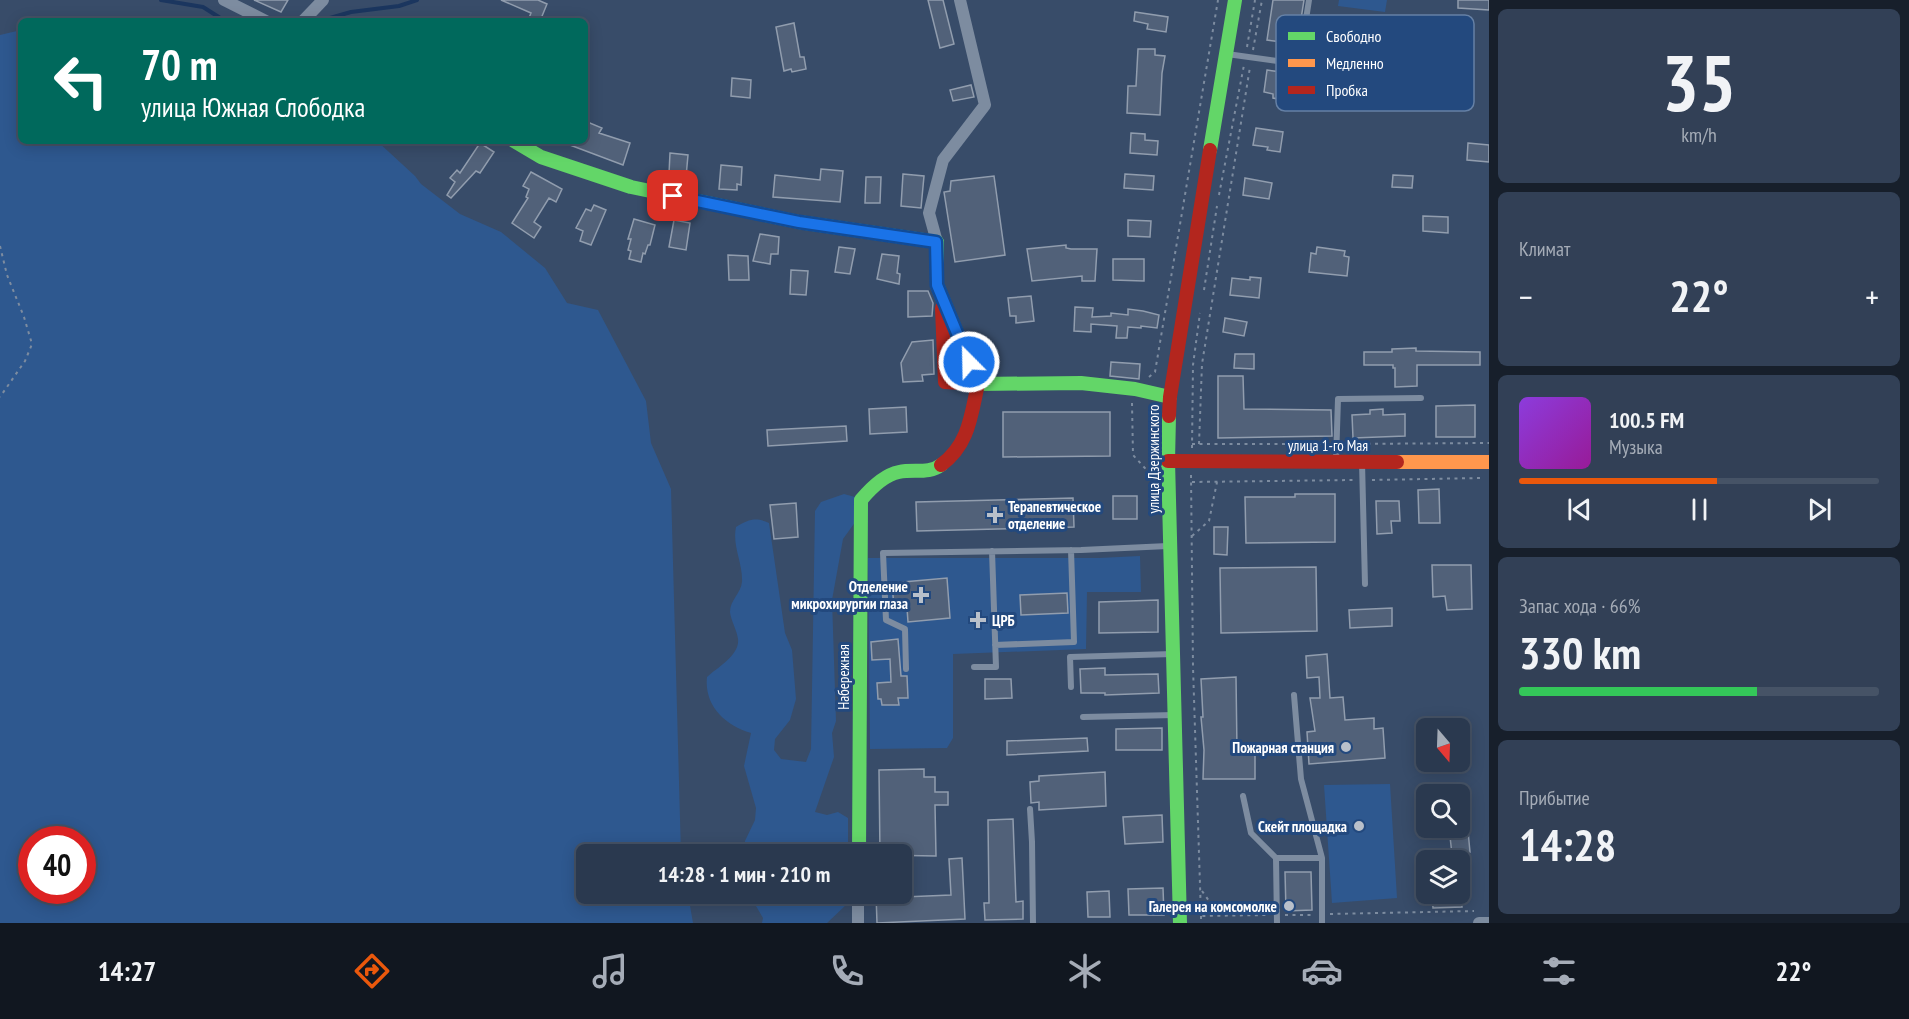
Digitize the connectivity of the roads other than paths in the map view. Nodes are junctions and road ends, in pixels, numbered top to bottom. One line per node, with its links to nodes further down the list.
1 (224, 0): 7 (street)
2 (323, 0): 8 (street)
3 (960, 0): 12 (street)
4 (1235, 0): 9 (street, улица Дзержинского)
5 (1310, 0): 6 (lane)
6 (1307, 15)
7 (260, 18)
8 (306, 18)
9 (1226, 54): 10 (lane); 15 (street, улица Дзержинского)
10 (1276, 61)
11 (519, 144): 12 (street)
12 (936, 242): 13 (street)
13 (942, 296): 14 (street); 14 (street)
14 (978, 384): 15 (street); 35 (street, Набережная)
15 (1170, 397): 17 (street, улица Дзержинского)
16 (1421, 398): 18 (lane)
17 (1168, 461): 18 (street, улица 1-го Мая); 21 (street, улица Дзержинского)
18 (1336, 462): 19 (street, улица 1-го Мая)
19 (1362, 462): 20 (street, улица 1-го Мая); 24 (lane)
20 (1489, 462)
21 (1170, 546): 22 (lane); 26 (street, улица Дзержинского)
22 (1071, 550): 23 (lane); 25 (lane)
23 (992, 551): 25 (lane); 28 (lane)
24 (1365, 584)
25 (995, 645): 27 (lane)
26 (1173, 654): 29 (lane); 31 (street, улица Дзержинского)
27 (974, 667)
28 (906, 669)
29 (1071, 687)
30 (1294, 695): 37 (lane)
31 (1175, 715): 32 (lane); 42 (street, улица Дзержинского)
32 (1083, 717)
33 (1243, 796): 36 (lane)
34 (1030, 809): 41 (lane)
35 (859, 844)
36 (1276, 858): 37 (lane); 43 (lane)
37 (1322, 858): 44 (lane)
38 (858, 904): 40 (street)
39 (1478, 917): 45 (street)
40 (858, 923)
41 (1033, 923)
42 (1180, 923)
43 (1277, 923)
44 (1322, 923)
45 (1489, 923)

